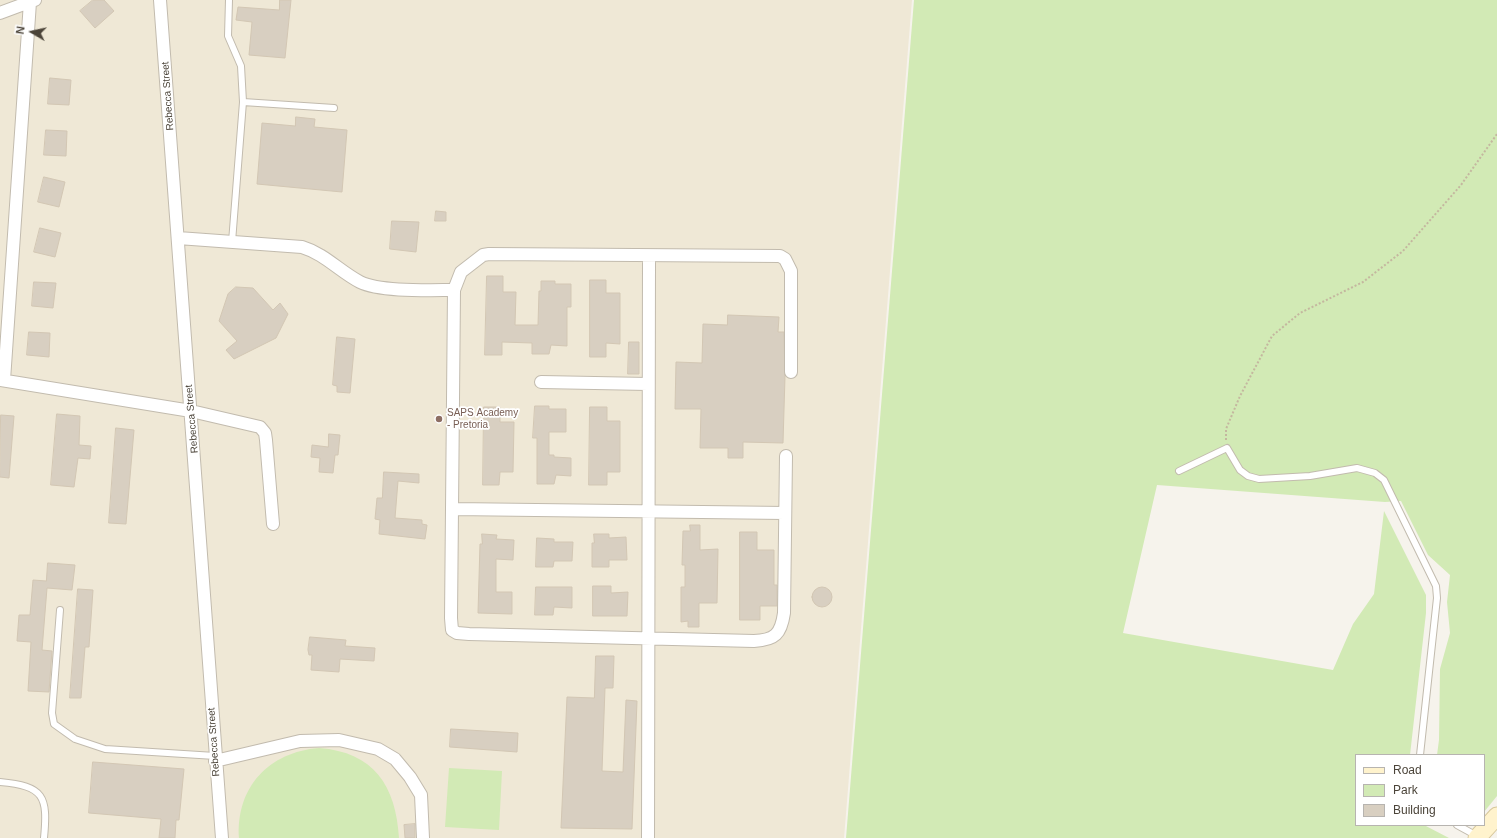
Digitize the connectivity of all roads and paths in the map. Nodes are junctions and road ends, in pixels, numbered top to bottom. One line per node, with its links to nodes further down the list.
1 (160, 0): 8 (street, Rebecca Street)
2 (229, 0): 5 (lane)
3 (32, 1): 4 (street); 13 (street)
4 (0, 13)
5 (243, 102): 6 (lane); 9 (lane)
6 (334, 108)
7 (1497, 134): 17 (path)
8 (178, 238): 9 (street); 16 (street, Rebecca Street)
9 (232, 242): 11 (street)
10 (649, 256): 11 (street); 12 (street); 15 (street)
11 (454, 290): 20 (street)
12 (792, 372)
13 (1, 380): 16 (street)
14 (541, 382): 15 (street)
15 (648, 384): 21 (street)
16 (191, 412): 23 (street); 27 (street, Rebecca Street)
17 (1227, 448): 19 (lane); 26 (lane)
18 (786, 456): 22 (street)
19 (1179, 471)
20 (453, 509): 21 (street); 25 (street)
21 (648, 512): 22 (street); 25 (street)
22 (786, 513): 25 (street)
23 (273, 524)
24 (60, 610): 27 (lane)
25 (648, 638): 35 (street)
26 (1420, 754)
27 (215, 759): 33 (street, Rebecca Street); 34 (street)
28 (0, 782): 32 (lane)
29 (1497, 816): 31 (main road)
30 (1459, 826): 31 (lane)
31 (1478, 837)
32 (44, 838)
33 (222, 838)
34 (423, 838)
35 (648, 838)

